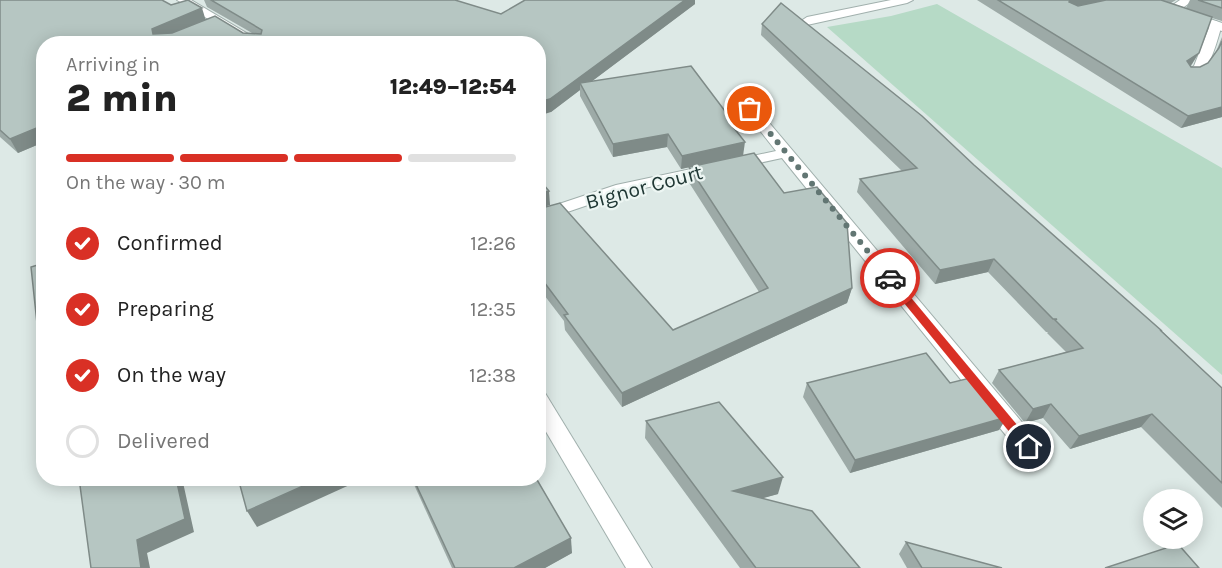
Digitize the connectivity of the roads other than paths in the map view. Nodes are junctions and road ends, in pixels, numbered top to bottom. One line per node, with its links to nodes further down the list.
1 (183, 0): 10 (street)
2 (838, 0): 7 (street)
3 (907, 0): 7 (street)
4 (1145, 0): 6 (street)
5 (1188, 0): 6 (street)
6 (1171, 11): 9 (street)
7 (854, 12): 8 (street)
8 (807, 21)
9 (1219, 26): 11 (street)
10 (241, 36)
11 (1190, 73)
12 (750, 109): 13 (street)
13 (786, 153): 14 (street, Bignor Court); 16 (street)
14 (546, 214)
15 (546, 412): 17 (street)
16 (1029, 447)
17 (640, 568)

